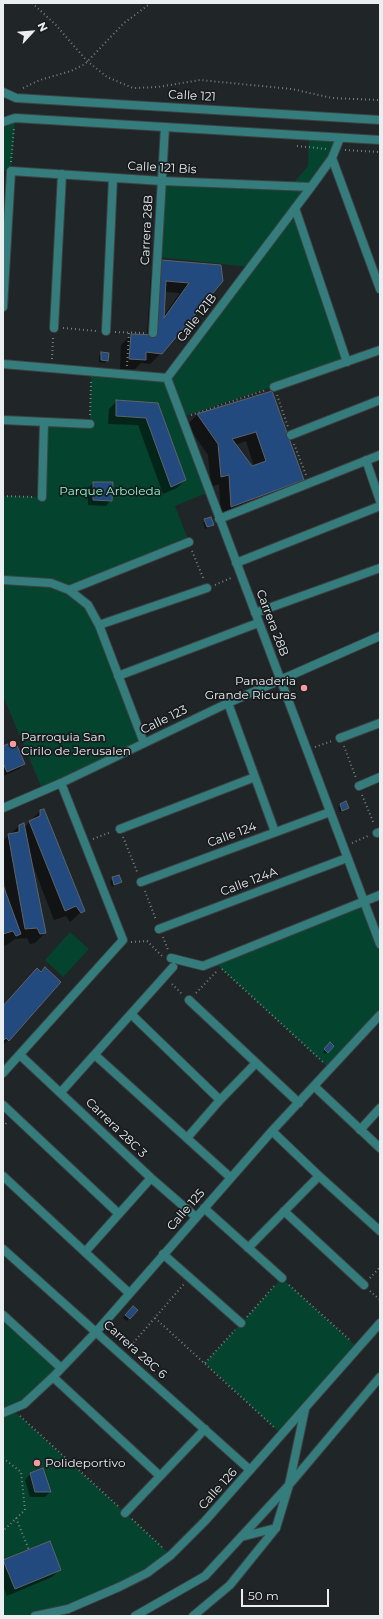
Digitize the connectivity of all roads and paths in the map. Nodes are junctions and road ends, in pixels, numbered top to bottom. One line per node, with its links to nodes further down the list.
1 (32, 3): 3 (path)
2 (150, 3): 3 (path)
3 (87, 61): 5 (path); 6 (path)
4 (3, 92): 5 (street, Calle 121)
5 (16, 98): 8 (street, Calle 121)
6 (380, 100)
7 (15, 118): 9 (street); 10 (street); 16 (path)
8 (380, 120)
9 (3, 122)
10 (165, 127): 11 (street); 19 (street, Carrera 28B)
11 (340, 138): 12 (street); 13 (street, Calle 121B)
12 (379, 142)
13 (336, 149): 14 (path); 15 (street, Calle 121B)
14 (380, 152)
15 (332, 158): 20 (street, Calle 121B); 22 (street)
16 (10, 171): 17 (street, Calle 121 Bis); 23 (street)
17 (62, 174): 18 (street, Calle 121 Bis); 24 (street)
18 (113, 178): 19 (street, Calle 121 Bis); 25 (street)
19 (162, 181): 20 (street, Calle 121 Bis); 27 (street, Carrera 28B)
20 (311, 187): 21 (street, Calle 121B)
21 (295, 208): 29 (street); 34 (street, Calle 121B)
22 (380, 289)
23 (3, 308)
24 (54, 328): 25 (path); 31 (path)
25 (106, 331): 26 (path)
26 (129, 333): 27 (path); 33 (path)
27 (153, 333)
28 (380, 350): 29 (street)
29 (347, 362): 35 (street)
30 (3, 364): 31 (street)
31 (51, 369): 32 (street)
32 (92, 372): 33 (street); 40 (path)
33 (126, 374): 34 (street)
34 (166, 378): 37 (street, Carrera 28B)
35 (274, 387): 37 (path)
36 (380, 400): 41 (street)
37 (182, 417): 48 (street, Carrera 28B)
38 (3, 420): 39 (street)
39 (44, 422): 40 (street); 45 (street)
40 (90, 424)
41 (291, 434)
42 (380, 455): 43 (street)
43 (366, 460): 46 (street); 48 (street)
44 (3, 496): 45 (path)
45 (42, 497)
46 (380, 501)
47 (380, 506): 50 (street)
48 (219, 519): 50 (street, Carrera 28B)
49 (189, 542): 54 (path); 55 (street)
50 (236, 563): 52 (street, Carrera 28B)
51 (380, 568): 56 (street)
52 (240, 574): 54 (path); 56 (street, Carrera 28B)
53 (3, 580): 55 (street)
54 (207, 588): 58 (street)
55 (69, 590): 58 (street)
56 (255, 613): 57 (street, Carrera 28B)
57 (258, 623): 60 (street); 61 (street, Carrera 28B)
58 (100, 625): 60 (street)
59 (380, 636): 61 (street, Calle 123)
60 (118, 676): 65 (street)
61 (280, 680): 62 (street, Calle 123); 71 (street, Carrera 28B)
62 (228, 703): 65 (street, Calle 123); 66 (street)
63 (380, 723): 64 (street)
64 (340, 738)
65 (144, 742): 68 (street, Calle 123)
66 (255, 777): 72 (street); 73 (street)
67 (380, 777): 69 (street)
68 (61, 783): 70 (street, Calle 123); 79 (street)
69 (359, 786)
70 (3, 808)
71 (330, 812): 73 (street, Calle 124); 74 (street, Carrera 28B)
72 (120, 829)
73 (275, 832): 75 (street, Calle 124)
74 (348, 858): 77 (street, Carrera 28B); 78 (street, Calle 124A)
75 (141, 882)
76 (380, 895): 77 (street)
77 (364, 901): 80 (street, Carrera 28B); 81 (street)
78 (160, 929)
79 (123, 940): 81 (path); 88 (street)
80 (380, 944)
81 (168, 959)
82 (172, 967): 83 (street)
83 (164, 976): 84 (path); 85 (street)
84 (189, 1000): 89 (street); 90 (path)
85 (131, 1014): 87 (street); 94 (street)
86 (380, 1015): 90 (street, Calle 125)
87 (95, 1054): 93 (street); 100 (street)
88 (20, 1055): 91 (street); 93 (street, Carrera 28C 3)
89 (256, 1063): 94 (street); 95 (street)
90 (330, 1068): 92 (street, Calle 125)
91 (3, 1073)
92 (314, 1086): 95 (street, Calle 125); 98 (street)
93 (61, 1092): 104 (street, Carrera 28C 3)
94 (220, 1100): 100 (street)
95 (299, 1103): 99 (street, Calle 125)
96 (3, 1105): 108 (street)
97 (380, 1108): 98 (street)
98 (360, 1130): 101 (street)
99 (272, 1131): 103 (street); 105 (street, Calle 125)
100 (187, 1138): 105 (street)
101 (380, 1148)
102 (3, 1176): 113 (street)
103 (318, 1176): 107 (street); 110 (street)
104 (151, 1178): 108 (street); 109 (street, Carrera 28C 3)
105 (231, 1178): 106 (street, Calle 125)
106 (204, 1208): 109 (street, Calle 125); 111 (street)
107 (284, 1211): 111 (street); 117 (street)
108 (119, 1214): 113 (street)
109 (196, 1217): 114 (street, Calle 125)
110 (380, 1231)
111 (248, 1248): 116 (street)
112 (3, 1249): 123 (street, Carrera 28C 6)
113 (85, 1252): 118 (street)
114 (163, 1254): 115 (street); 118 (street, Calle 125)
115 (190, 1278): 120 (path); 121 (street)
116 (282, 1278): 124 (path)
117 (364, 1285)
118 (130, 1293): 123 (street, Calle 125)
119 (3, 1315): 126 (street)
120 (155, 1318): 125 (path); 133 (path)
121 (241, 1323)
122 (380, 1323): 124 (street, Calle 126)
123 (96, 1332): 125 (street, Carrera 28C 6); 126 (street, Calle 125)
124 (358, 1348): 130 (street, Calle 126)
125 (122, 1355): 132 (street, Carrera 28C 6)
126 (61, 1368): 127 (street, Calle 125)
127 (52, 1377): 129 (street, Calle 125); 138 (street)
128 (380, 1377): 139 (street)
129 (12, 1409): 131 (street, Calle 125); 140 (path)
130 (305, 1409): 133 (street, Calle 126); 139 (street)
131 (3, 1413)
132 (205, 1429): 137 (street, Carrera 28C 6); 138 (street)
133 (282, 1435): 137 (street, Calle 126)
134 (3, 1438): 135 (path)
135 (3, 1443)
136 (3, 1458): 141 (path)
137 (250, 1470): 146 (street, Calle 126)
138 (160, 1476): 140 (street)
139 (289, 1485): 142 (street); 144 (street)
140 (125, 1513): 146 (path)
141 (16, 1518): 143 (path); 145 (path)
142 (276, 1528): 144 (street); 149 (street)
143 (3, 1531)
144 (241, 1538): 148 (street)
145 (28, 1550)
146 (171, 1555): 147 (street, Calle 126)
147 (35, 1616)
148 (135, 1616)
149 (193, 1616)

